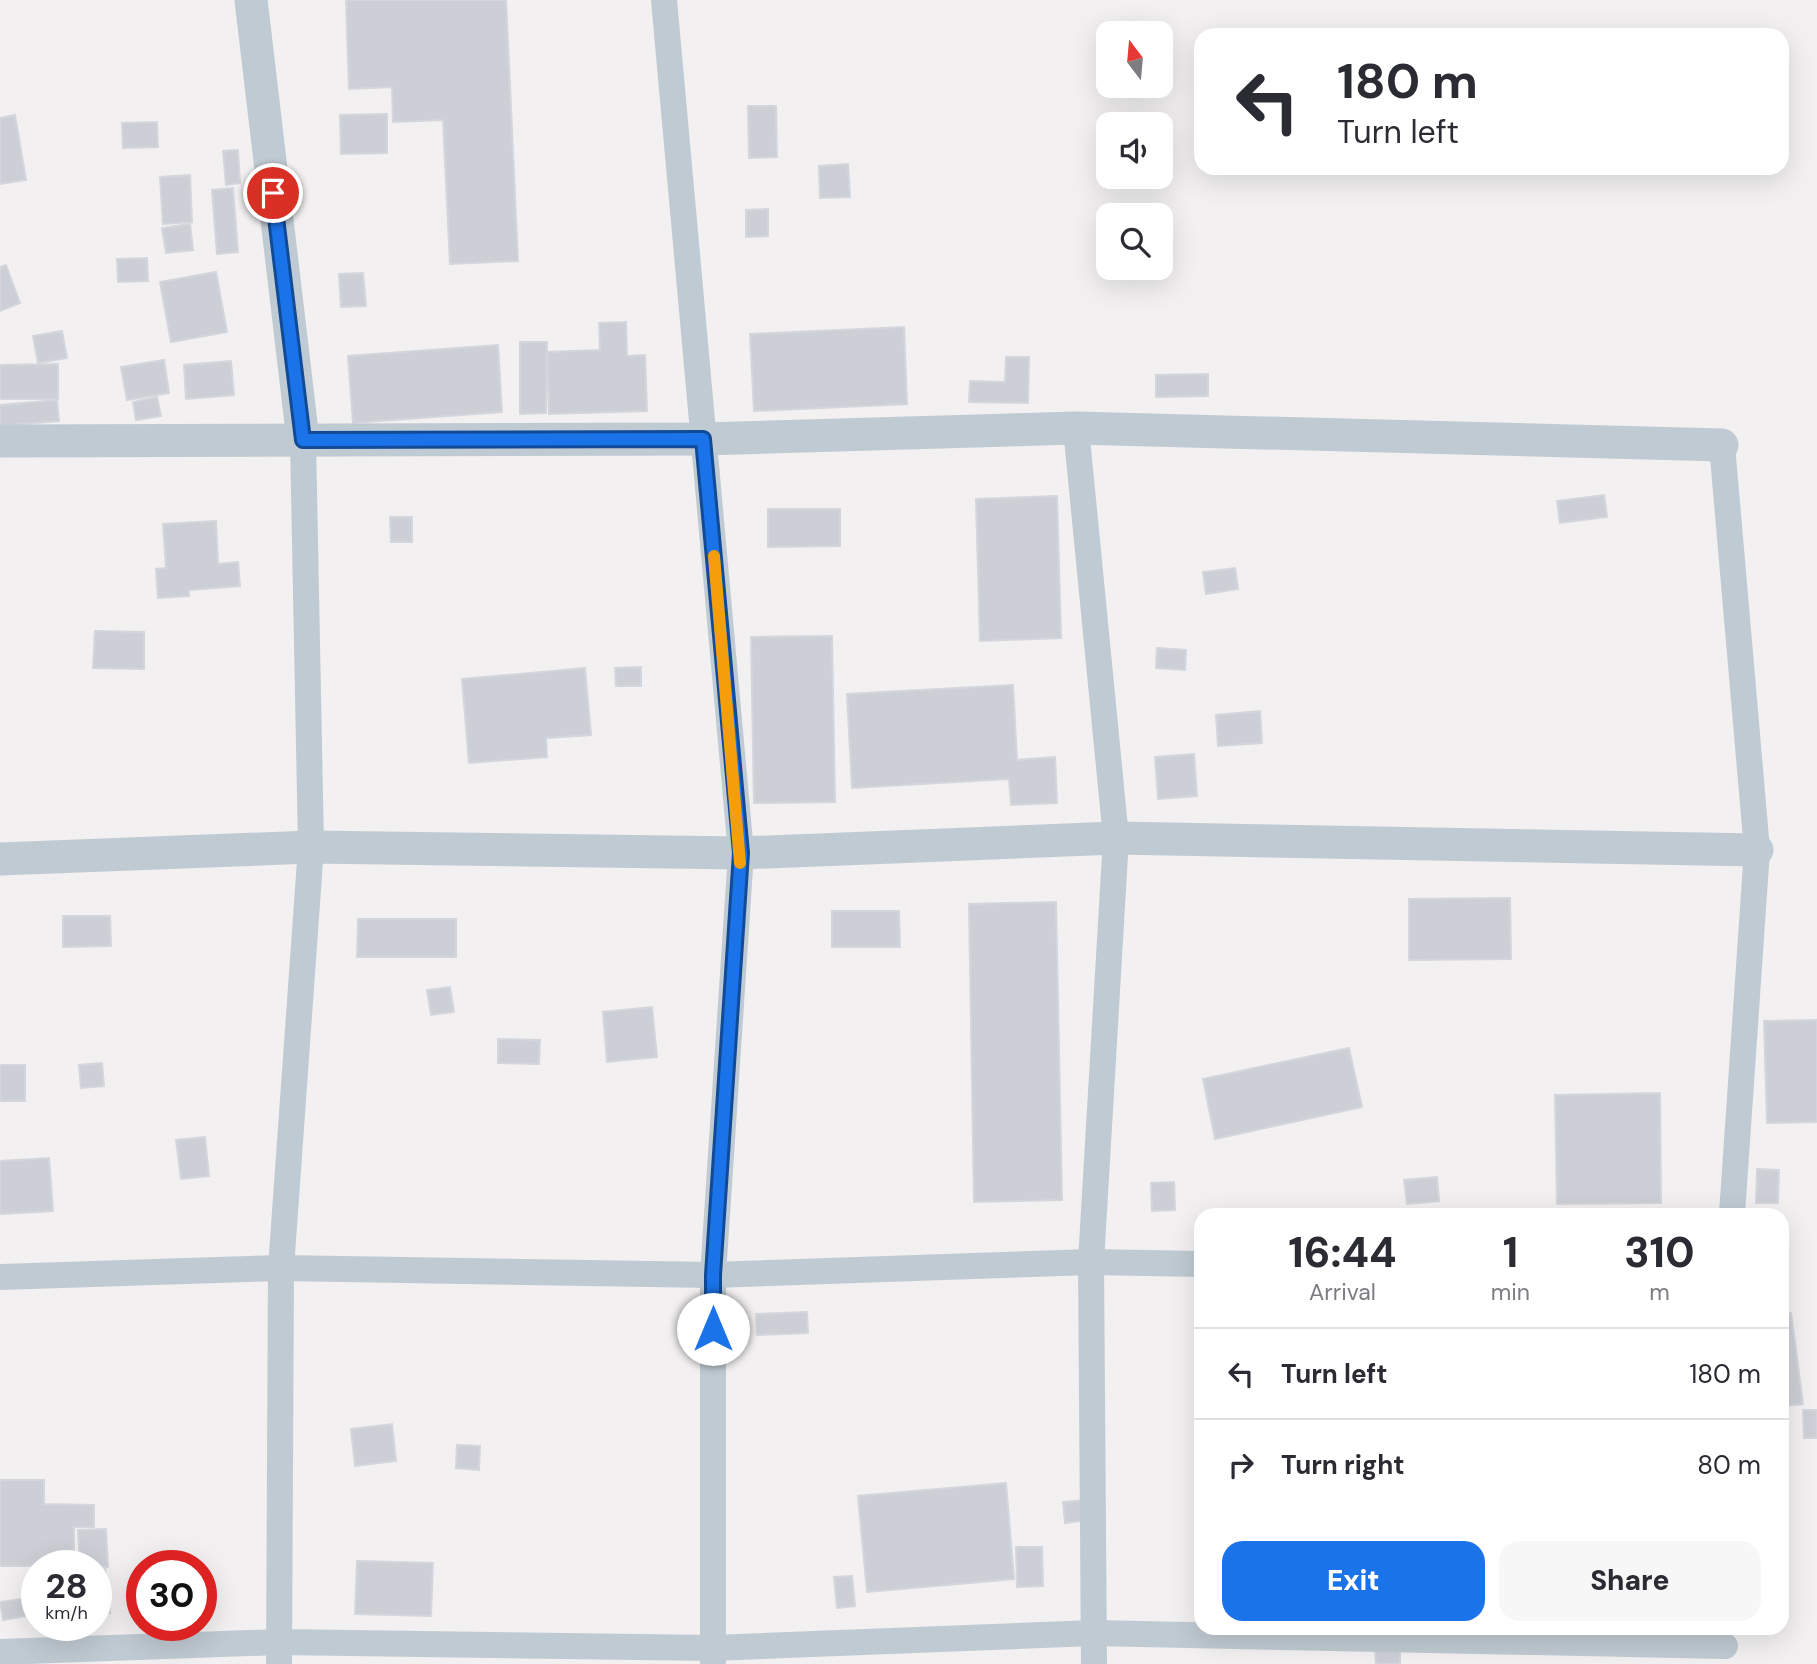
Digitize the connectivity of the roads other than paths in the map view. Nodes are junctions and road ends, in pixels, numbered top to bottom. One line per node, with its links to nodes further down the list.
1 (251, 0): 5 (street)
2 (664, 0): 4 (street)
3 (1076, 428): 4 (street); 7 (street); 8 (street)
4 (703, 439): 5 (street); 11 (street)
5 (303, 440): 6 (street); 9 (street)
6 (0, 441)
7 (1722, 445): 10 (street)
8 (1116, 838): 10 (street); 11 (street); 14 (street)
9 (312, 847): 11 (street); 12 (street); 16 (street)
10 (1757, 850): 13 (street)
11 (741, 853): 17 (street)
12 (0, 859)
13 (1732, 1208)
14 (1091, 1262): 15 (street); 17 (street); 19 (street)
15 (1194, 1264)
16 (281, 1268): 17 (street); 18 (street); 22 (street)
17 (713, 1275): 23 (street)
18 (0, 1278)
19 (1093, 1633): 20 (street); 23 (street); 24 (street)
20 (1725, 1646)
21 (0, 1653): 22 (street)
22 (279, 1653): 23 (street)
23 (713, 1656)
24 (1094, 1664)

